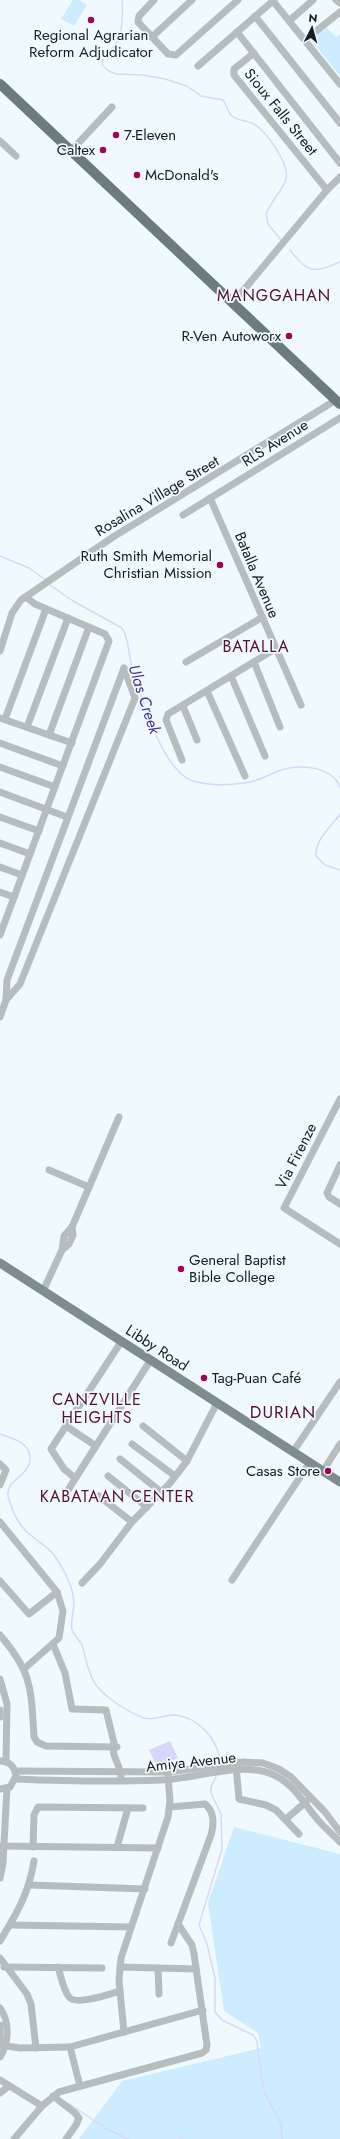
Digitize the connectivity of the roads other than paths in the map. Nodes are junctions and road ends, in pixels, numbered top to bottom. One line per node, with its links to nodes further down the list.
1 (154, 0): 12 (street)
2 (192, 0): 12 (street)
3 (238, 0): 12 (street)
4 (273, 0): 9 (street); 10 (street)
5 (313, 0): 10 (street)
6 (336, 0): 7 (street)
7 (340, 3)
8 (340, 12): 13 (street)
9 (255, 16): 11 (street); 19 (street)
10 (289, 21): 13 (street)
11 (237, 32): 14 (street); 15 (street)
12 (152, 37)
13 (305, 40): 17 (street)
14 (254, 54): 23 (street); 25 (street, Sioux Falls Street)
15 (198, 66)
16 (0, 84): 21 (highway)
17 (340, 84)
18 (112, 107): 21 (street)
19 (340, 123)
20 (0, 141): 22 (street)
21 (71, 151): 26 (highway)
22 (16, 156)
23 (340, 163)
24 (340, 177): 25 (street)
25 (327, 190): 26 (street)
26 (232, 304): 27 (highway)
27 (338, 402): 31 (street, Rosalina Village Street)
28 (340, 418): 29 (street, RLS Avenue)
29 (210, 498): 30 (street, RLS Avenue); 34 (street, Batalla Avenue)
30 (183, 514)
31 (26, 597): 32 (street); 37 (street, Rosalina Village Street)
32 (46, 609): 33 (street); 44 (street)
33 (68, 618): 35 (street); 45 (street)
34 (261, 618): 36 (street, Batalla Avenue); 38 (street)
35 (89, 627): 47 (street); 50 (street)
36 (275, 649): 39 (street); 42 (street, Batalla Avenue)
37 (0, 650)
38 (186, 662)
39 (254, 662): 40 (street); 46 (street)
40 (231, 676): 41 (street); 51 (street)
41 (208, 691): 43 (street); 55 (street)
42 (301, 705)
43 (183, 706): 48 (street); 52 (street)
44 (2, 718): 45 (street)
45 (27, 727): 47 (street)
46 (280, 727)
47 (49, 735): 50 (street)
48 (197, 740)
49 (0, 743): 53 (street)
50 (72, 743): 53 (street)
51 (266, 756)
52 (182, 760)
53 (63, 766): 56 (street)
54 (0, 768): 56 (street)
55 (246, 776)
56 (55, 787): 58 (street)
57 (0, 792): 58 (street)
58 (47, 809): 60 (street); 61 (street)
59 (0, 817): 61 (street)
60 (67, 817): 70 (street); 70 (street)
61 (39, 831): 63 (street)
62 (0, 843): 63 (street)
63 (30, 854): 65 (street)
64 (0, 867): 65 (street)
65 (22, 875): 67 (street)
66 (0, 892): 67 (street)
67 (14, 897): 68 (street)
68 (3, 918): 69 (street)
69 (0, 935)
70 (6, 1000): 71 (street)
71 (0, 1017)
72 (340, 1099): 78 (street, Via Firenze)
73 (119, 1117): 76 (street)
74 (339, 1168): 77 (street)
75 (49, 1170): 76 (street)
76 (89, 1187): 80 (street)
77 (340, 1204)
78 (340, 1244)
79 (0, 1263): 80 (main road, Libby Road)
80 (43, 1291): 81 (main road, Libby Road)
81 (121, 1342): 82 (main road, Libby Road); 85 (street)
82 (150, 1361): 84 (main road, Libby Road); 89 (street)
83 (340, 1382): 90 (street)
84 (217, 1403): 90 (main road, Libby Road); 92 (street)
85 (66, 1426): 89 (street); 98 (street)
86 (143, 1426): 92 (street)
87 (132, 1444): 97 (street)
88 (340, 1444): 95 (street)
89 (96, 1446): 98 (street)
90 (293, 1452): 93 (main road, Libby Road)
91 (120, 1459): 102 (street)
92 (187, 1460): 97 (street)
93 (310, 1462): 95 (main road, Libby Road); 107 (street)
94 (0, 1464): 100 (street)
95 (323, 1471): 99 (main road, Libby Road)
96 (108, 1476): 104 (street)
97 (175, 1476): 102 (street)
98 (75, 1478): 101 (street)
99 (340, 1481)
100 (0, 1485)
101 (68, 1490)
102 (161, 1492): 104 (street)
103 (99, 1496): 106 (street)
104 (147, 1507): 106 (street)
105 (0, 1522): 110 (street)
106 (132, 1522): 109 (street)
107 (232, 1580)
108 (0, 1581): 110 (street)
109 (82, 1583)
110 (57, 1592): 112 (street)
111 (0, 1635): 113 (street)
112 (53, 1644): 113 (street); 117 (street)
113 (24, 1669): 117 (street)
114 (0, 1679): 118 (street)
115 (0, 1710): 116 (street)
116 (0, 1717)
117 (114, 1746): 121 (street)
118 (3, 1762): 120 (street)
119 (236, 1766): 122 (street, Amiya Avenue); 124 (street, Amiya Avenue); 128 (street)
120 (15, 1775): 121 (street, Amiya Avenue); 123 (street)
121 (121, 1776): 122 (street, Amiya Avenue)
122 (168, 1776): 125 (street)
123 (3, 1788): 132 (street)
124 (307, 1800): 128 (street); 129 (street, Amiya Avenue); 131 (street, Amiya Avenue)
125 (170, 1807): 135 (street); 140 (street)
126 (128, 1808): 127 (street); 133 (street); 134 (street)
127 (143, 1808)
128 (286, 1819): 130 (street)
129 (340, 1832)
130 (299, 1834)
131 (340, 1840)
132 (2, 1846): 133 (street); 137 (street)
133 (33, 1847): 134 (street)
134 (117, 1847): 135 (street)
135 (158, 1848): 139 (street)
136 (34, 1861): 138 (street)
137 (0, 1878)
138 (30, 1885): 139 (street); 141 (street)
139 (145, 1890): 142 (street)
140 (178, 1924): 144 (street); 151 (street)
141 (10, 1925): 142 (street); 143 (street)
142 (131, 1928): 148 (street)
143 (0, 1941)
144 (171, 1943)
145 (0, 1958): 146 (street)
146 (4, 1967): 147 (street); 160 (street)
147 (58, 1967): 149 (street); 152 (street)
148 (120, 1967): 150 (street); 152 (street)
149 (102, 1968)
150 (158, 1968): 151 (street); 153 (street)
151 (196, 1969): 155 (street)
152 (120, 1991): 157 (street)
153 (159, 1994)
154 (0, 2008): 158 (street)
155 (203, 2010): 157 (street); 164 (street)
156 (0, 2025): 158 (street)
157 (124, 2032): 159 (street)
158 (2, 2044): 160 (street); 161 (street)
159 (70, 2047): 160 (street); 164 (street)
160 (36, 2048)
161 (0, 2057)
162 (0, 2080): 163 (street)
163 (9, 2086): 165 (street); 167 (street)
164 (80, 2086): 166 (street)
165 (0, 2093)
166 (52, 2096): 167 (street); 169 (street)
167 (42, 2106): 168 (street)
168 (14, 2139)
169 (66, 2139)

